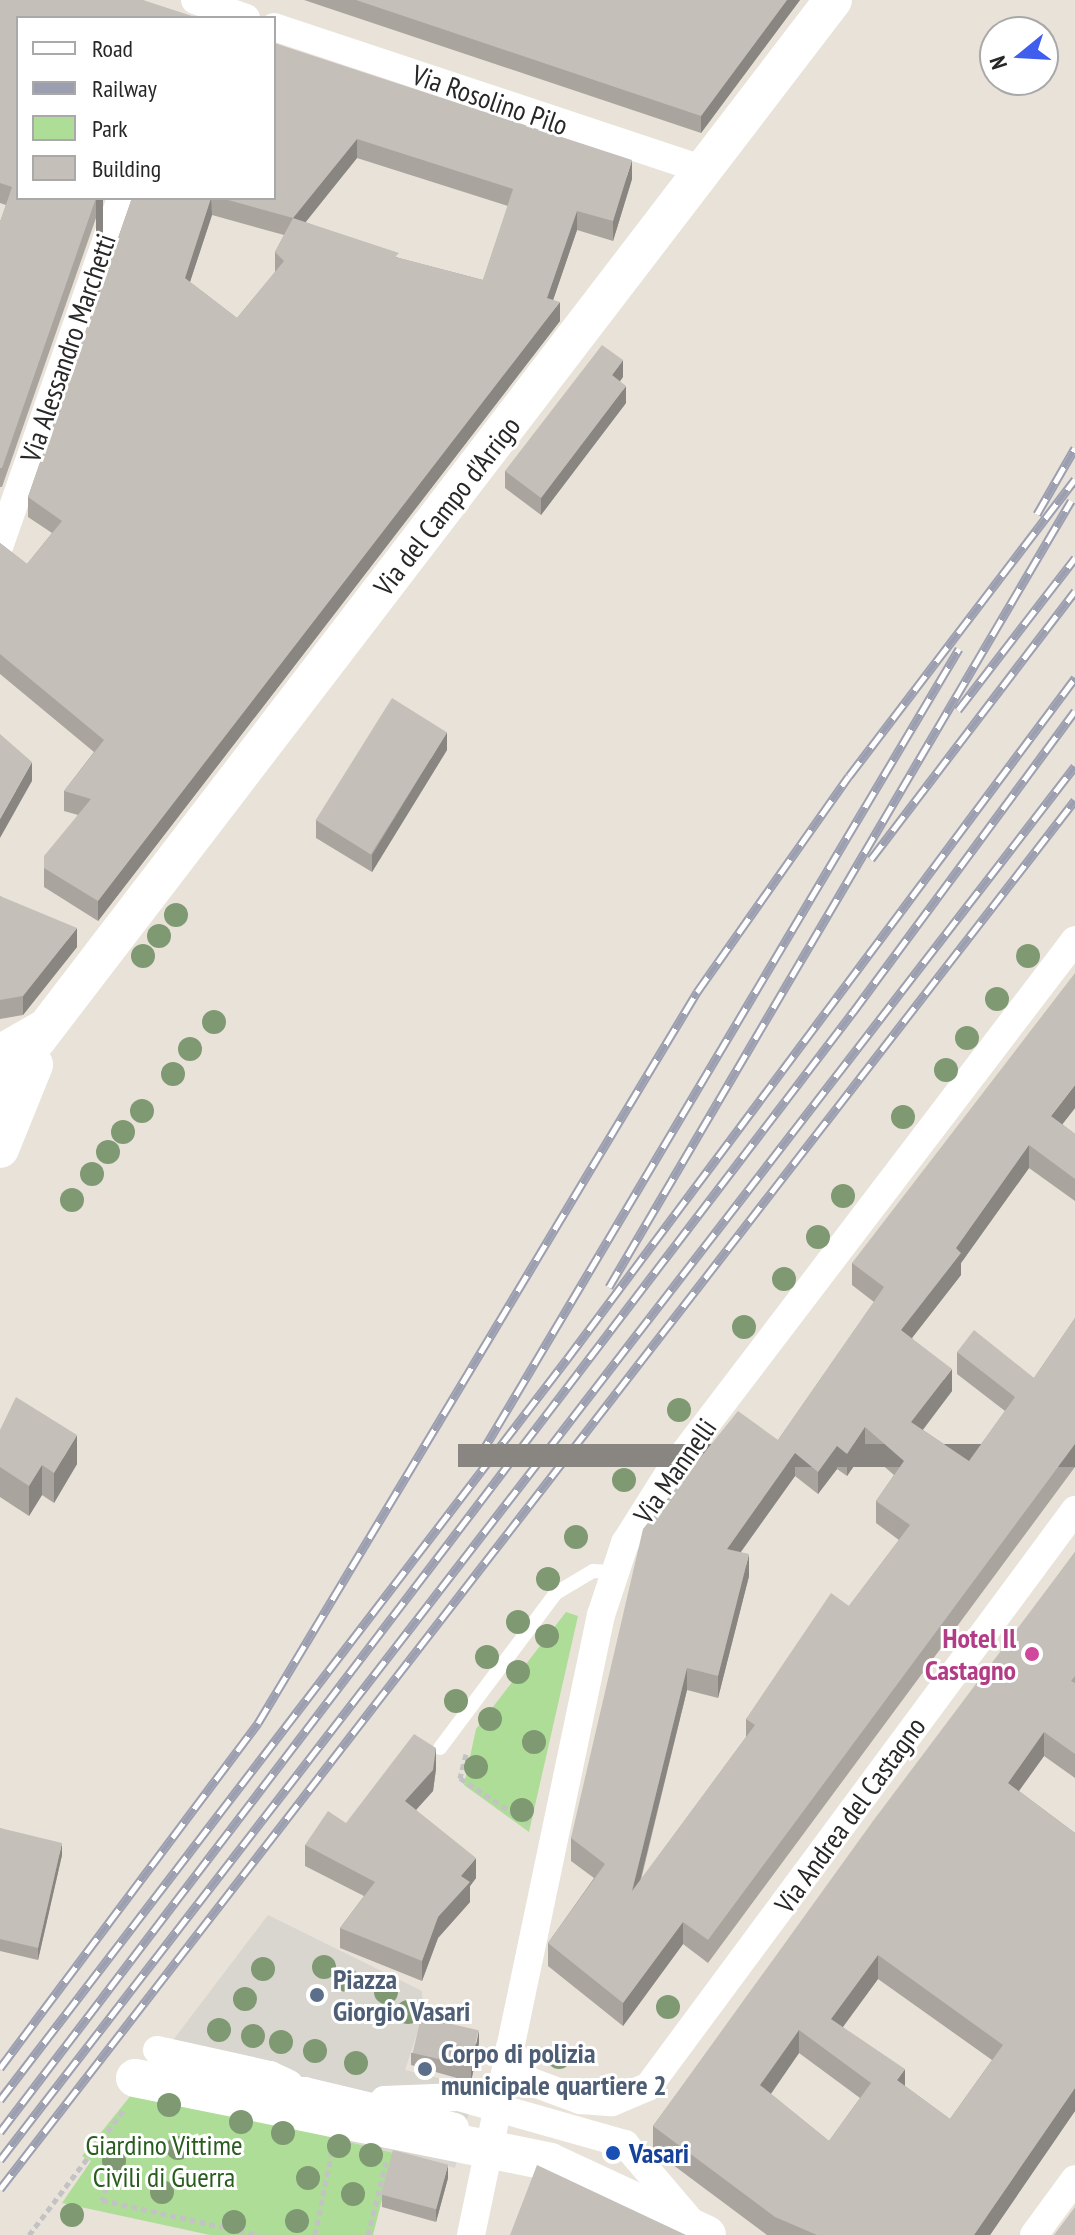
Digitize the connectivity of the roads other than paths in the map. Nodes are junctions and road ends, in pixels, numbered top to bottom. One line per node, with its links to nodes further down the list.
1 (192, 0): 3 (street)
2 (833, 0): 5 (street, Via del Campo d'Arrigo)
3 (240, 16)
4 (276, 28): 5 (street, Via Rosolino Pilo)
5 (706, 171): 9 (street, Via del Campo d'Arrigo)
6 (120, 200): 7 (street, Via Alessandro Marchetti)
7 (0, 544)
8 (1075, 940): 14 (street, Via Mannelli)
9 (59, 1011): 10 (street); 11 (street, Via del Campo d'Arrigo); 12 (street, Via del Campo d'Arrigo)
10 (0, 1048)
11 (0, 1088)
12 (0, 1149)
13 (1075, 1510): 16 (street, Via Andrea del Castagno)
14 (615, 1572): 15 (lane); 16 (street, Via Mannelli)
15 (440, 1748)
16 (510, 2047): 19 (street, Via Mannelli)
17 (146, 2064): 18 (street); 20 (street)
18 (359, 2104): 19 (street); 20 (street)
19 (498, 2105): 20 (street, Via Mannelli); 22 (street)
20 (477, 2141): 22 (street); 23 (street, Via Mannelli)
21 (1075, 2179): 24 (street)
22 (703, 2233)
23 (471, 2235)
24 (1034, 2235)

